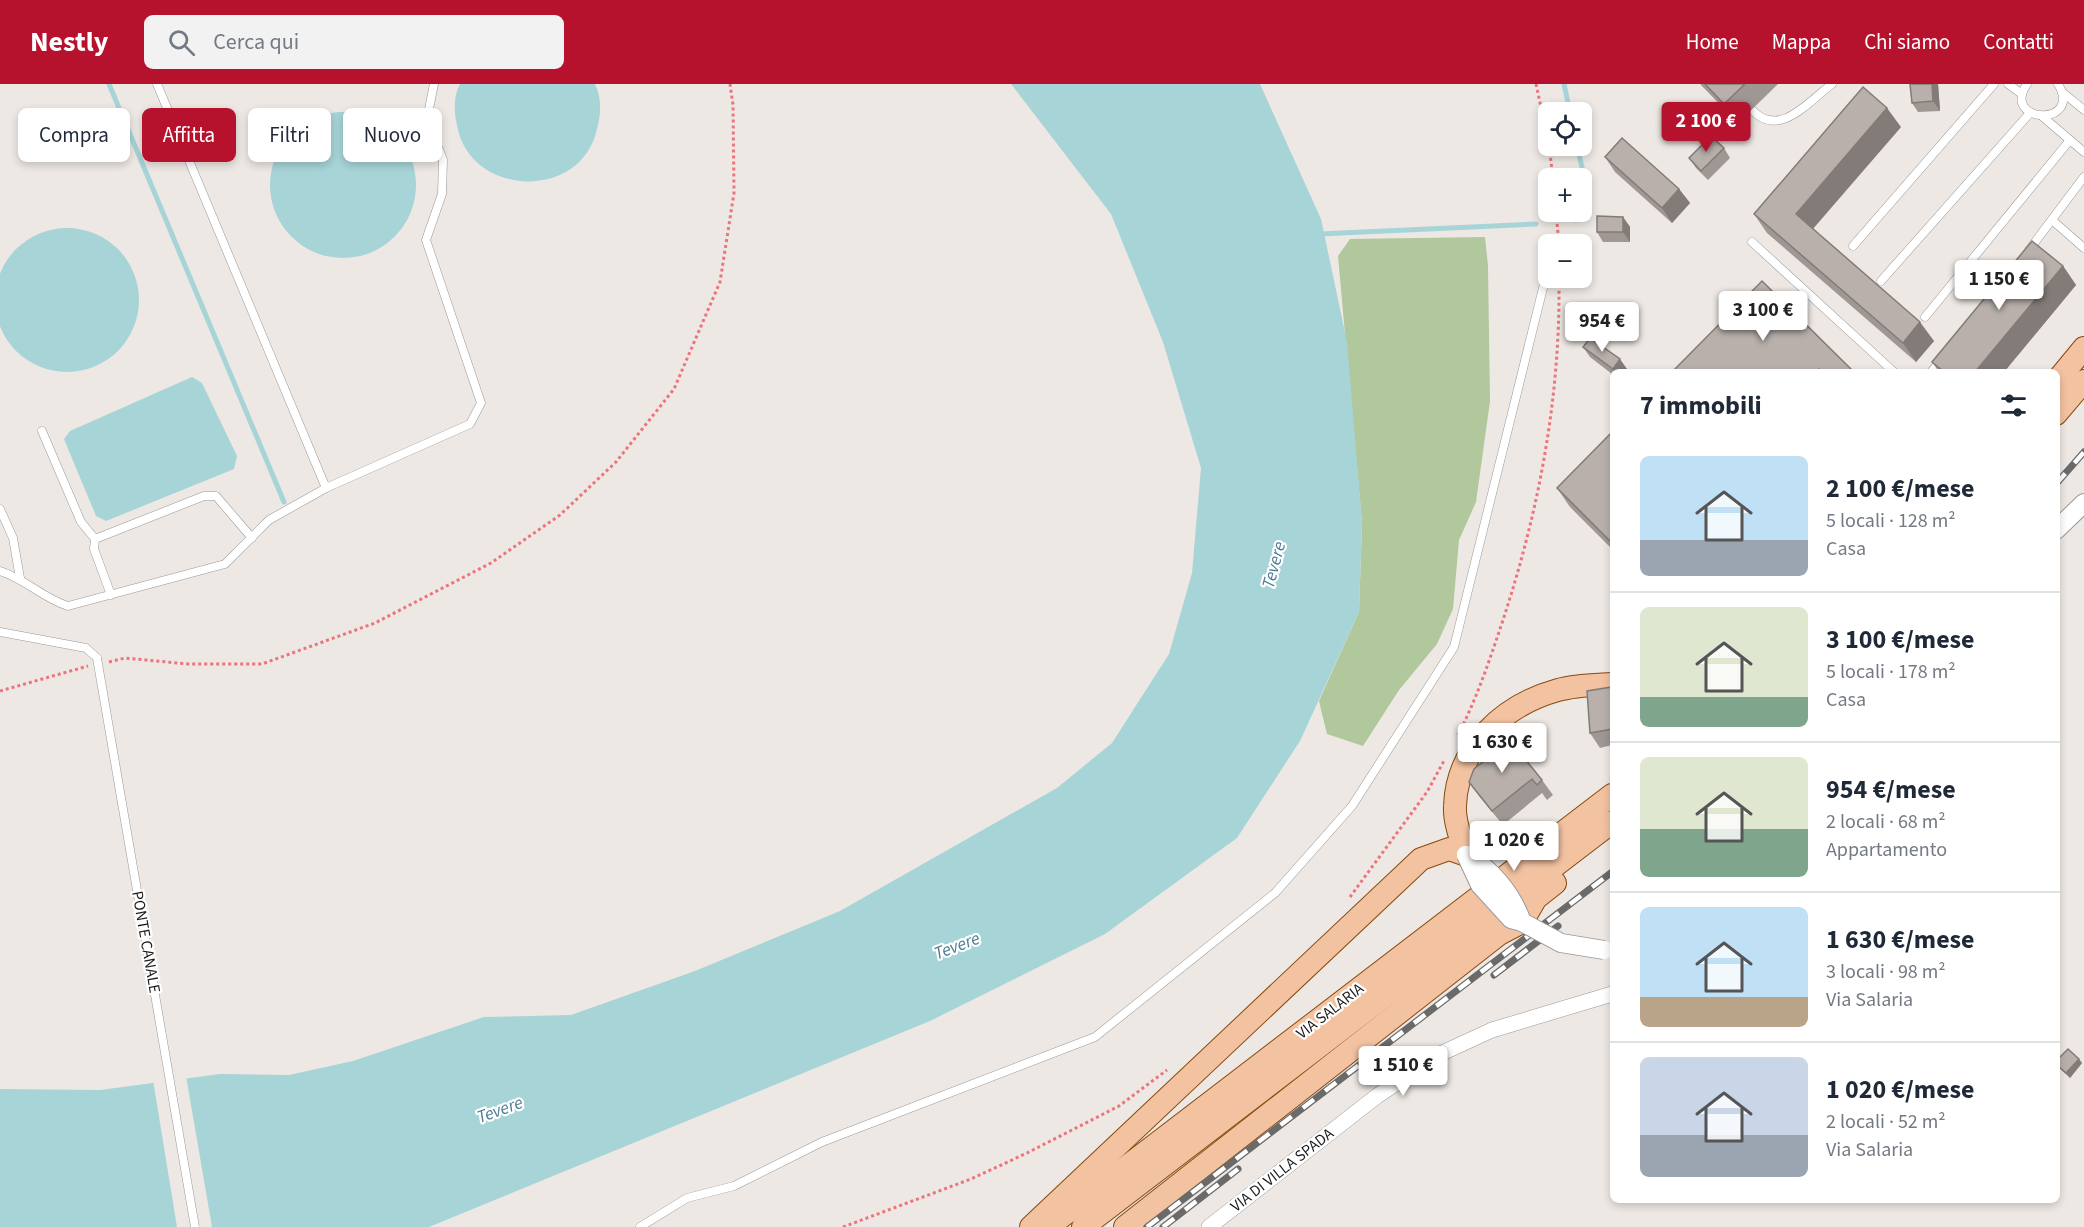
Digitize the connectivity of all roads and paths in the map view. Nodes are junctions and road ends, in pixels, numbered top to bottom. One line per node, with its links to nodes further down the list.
1 (157, 84): 38 (lane)
2 (434, 84): 38 (lane)
3 (730, 84): 48 (path)
4 (1536, 84): 12 (path)
5 (1832, 84): 13 (lane)
6 (1994, 84): 24 (lane)
7 (2008, 84): 11 (lane)
8 (2027, 84): 11 (lane)
9 (2058, 84): 10 (lane)
10 (2062, 92): 14 (lane); 16 (lane)
11 (2022, 94): 15 (lane)
12 (1540, 102)
13 (1752, 110)
14 (2084, 110)
15 (2030, 113): 16 (lane); 27 (lane)
16 (2043, 117): 17 (lane)
17 (2070, 140): 18 (lane); 29 (lane)
18 (2084, 152)
19 (2084, 177): 20 (lane)
20 (2077, 186): 21 (lane); 22 (lane)
21 (2084, 192)
22 (2052, 220): 25 (lane); 26 (lane)
23 (1752, 242): 32 (lane)
24 (1853, 246)
25 (2084, 248)
26 (2023, 257)
27 (1881, 281)
28 (1543, 288): 62 (lane)
29 (1925, 317)
30 (2084, 348): 34 (main road)
31 (1951, 349): 33 (lane)
32 (1891, 369)
33 (1934, 369)
34 (2060, 377)
35 (2084, 381): 36 (main road)
36 (2060, 409)
37 (42, 430): 43 (lane)
38 (326, 488): 42 (lane)
39 (2084, 503): 41 (street)
40 (0, 509): 45 (lane)
41 (2060, 526)
42 (252, 537): 43 (lane); 46 (lane)
43 (95, 539): 46 (lane)
44 (0, 571): 45 (lane)
45 (20, 578): 46 (lane)
46 (111, 595)
47 (0, 632): 48 (lane)
48 (100, 661): 61 (lane, PONTE CANALE, bridge)
49 (91, 665): 51 (path)
50 (1610, 684): 53 (main road)
51 (0, 691)
52 (1610, 797): 64 (main road, VIA SALARIA)
53 (1454, 807): 56 (main road); 57 (main road)
54 (1610, 824): 65 (main road, VIA SALARIA)
55 (1610, 841): 58 (main road)
56 (1466, 855): 57 (main road); 58 (street, bridge)
57 (1421, 859): 63 (main road)
58 (1522, 922): 59 (street, bridge); 66 (main road)
59 (1608, 950)
60 (1610, 995): 67 (street, VIA DI VILLA SPADA)
61 (195, 1227)
62 (640, 1227)
63 (1030, 1227)
64 (1048, 1227)
65 (1083, 1227)
66 (1125, 1227)
67 (1209, 1227)

